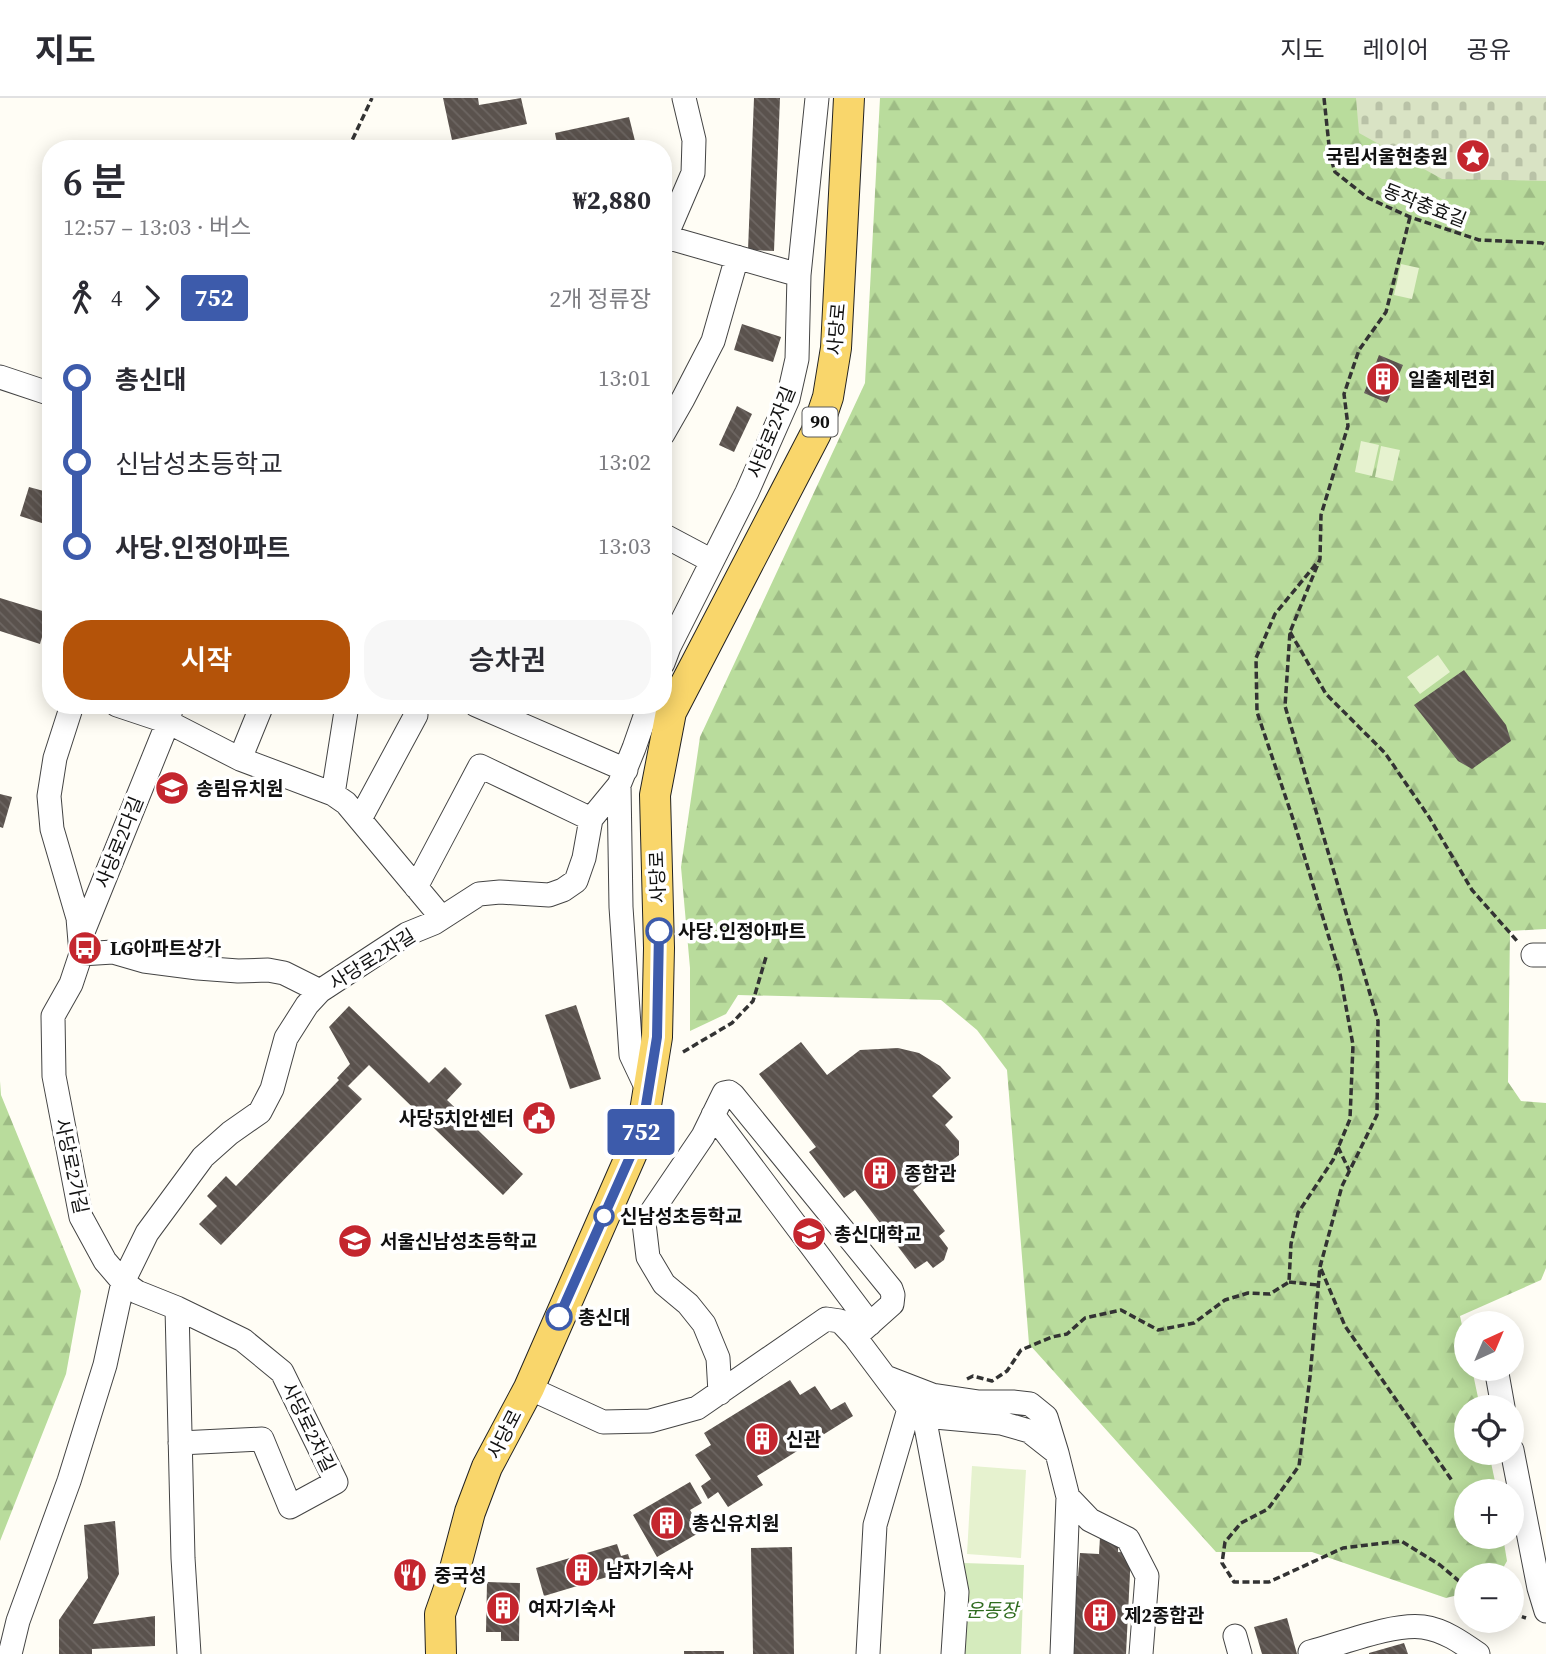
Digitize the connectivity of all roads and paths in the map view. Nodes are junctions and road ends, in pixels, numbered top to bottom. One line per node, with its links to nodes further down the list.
1 (372, 98): 6 (path)
2 (684, 98): 8 (street)
3 (817, 98): 12 (street, 사당로2자길)
4 (849, 98): 21 (main road, 사당로 / 90)
5 (1324, 98): 7 (path, 동작충효길)
6 (352, 140)
7 (1410, 217): 10 (path, 동작충효길); 17 (path)
8 (672, 223)
9 (672, 242): 11 (street)
10 (1546, 245)
11 (737, 257): 12 (street); 15 (street)
12 (799, 275): 18 (street, 사당로2자길)
13 (0, 377): 14 (street)
14 (42, 391)
15 (672, 419)
16 (672, 540): 18 (street)
17 (1320, 559): 19 (path); 44 (path)
18 (712, 561): 20 (street, 사당로2자길)
19 (1290, 632): 38 (path); 45 (path)
20 (672, 641)
21 (672, 710)
22 (69, 714): 37 (street, 사당로2가길)
23 (170, 714): 30 (street); 37 (street, 사당로2다길)
24 (258, 714): 30 (street)
25 (346, 714): 32 (street)
26 (519, 714): 31 (street)
27 (646, 714): 31 (street, 사당로2자길)
28 (671, 714): 42 (main road, 사당로 / 90)
29 (416, 715): 33 (street)
30 (240, 759): 32 (street)
31 (622, 777): 34 (street, 사당로2자길); 42 (street)
32 (333, 794): 33 (street)
33 (360, 819): 35 (street)
34 (591, 819): 35 (street); 36 (street, 사당로2자길)
35 (416, 887): 36 (street)
36 (442, 918): 40 (street, 사당로2자길)
37 (81, 947): 40 (street); 47 (street, 사당로2가길)
38 (1539, 955)
39 (766, 957): 41 (path)
40 (320, 991): 47 (street, 사당로2자길)
41 (683, 1052)
42 (648, 1091): 54 (main road, 사당로 / 90)
43 (713, 1115): 51 (street); 51 (street); 55 (street)
44 (1338, 1147): 45 (path); 48 (path)
45 (1350, 1170): 46 (path)
46 (1320, 1267): 49 (path); 60 (path)
47 (123, 1282): 50 (street, 사당로2차길); 66 (street)
48 (1289, 1282): 49 (path); 53 (path)
49 (1318, 1285): 62 (path)
50 (177, 1308): 57 (street); 57 (street, 사당로2차길)
51 (863, 1330): 52 (street); 55 (street)
52 (888, 1378): 56 (street); 58 (street)
53 (965, 1381)
54 (528, 1388): 55 (street); 68 (main road, 사당로 / 90)
55 (720, 1393)
56 (916, 1413): 58 (street); 69 (street); 70 (street)
57 (180, 1443): 67 (street)
58 (1056, 1453): 61 (street)
59 (1515, 1465): 63 (street)
60 (1453, 1482)
61 (1068, 1497): 71 (street); 72 (street)
62 (1454, 1577)
63 (1543, 1587): 64 (street)
64 (1546, 1611)
65 (1310, 1652): 73 (street)
66 (9, 1654)
67 (188, 1654)
68 (441, 1654)
69 (868, 1654)
70 (954, 1654)
71 (1062, 1654)
72 (1142, 1654)
73 (1478, 1654)

